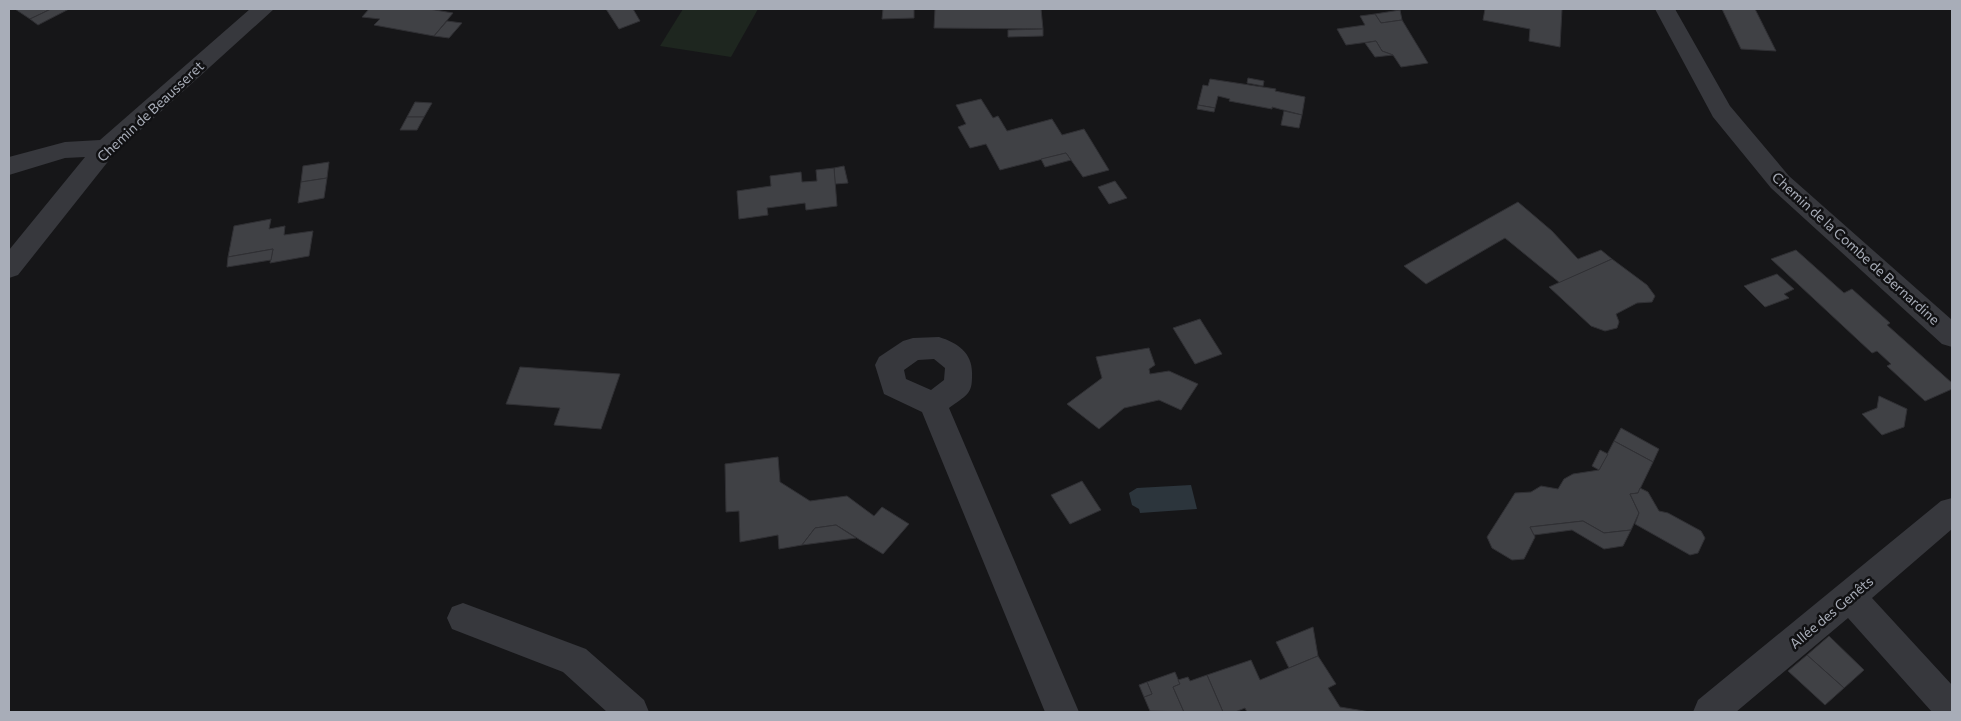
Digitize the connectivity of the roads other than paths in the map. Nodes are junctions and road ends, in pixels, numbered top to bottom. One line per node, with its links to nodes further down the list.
1 (263, 9): 3 (street, Chemin de Beausseret)
2 (1665, 9): 6 (street, Chemin de la Combe de Bernardine)
3 (106, 148): 4 (street); 5 (street, Chemin de Beausseret)
4 (9, 166)
5 (9, 268)
6 (1952, 336)
7 (933, 404): 13 (street)
8 (1952, 511): 9 (street, Allée des Genêts)
9 (1849, 596): 11 (street); 14 (street, Allée des Genêts)
10 (463, 618): 12 (street)
11 (1952, 709)
12 (632, 712)
13 (1062, 712)
14 (1710, 712)

